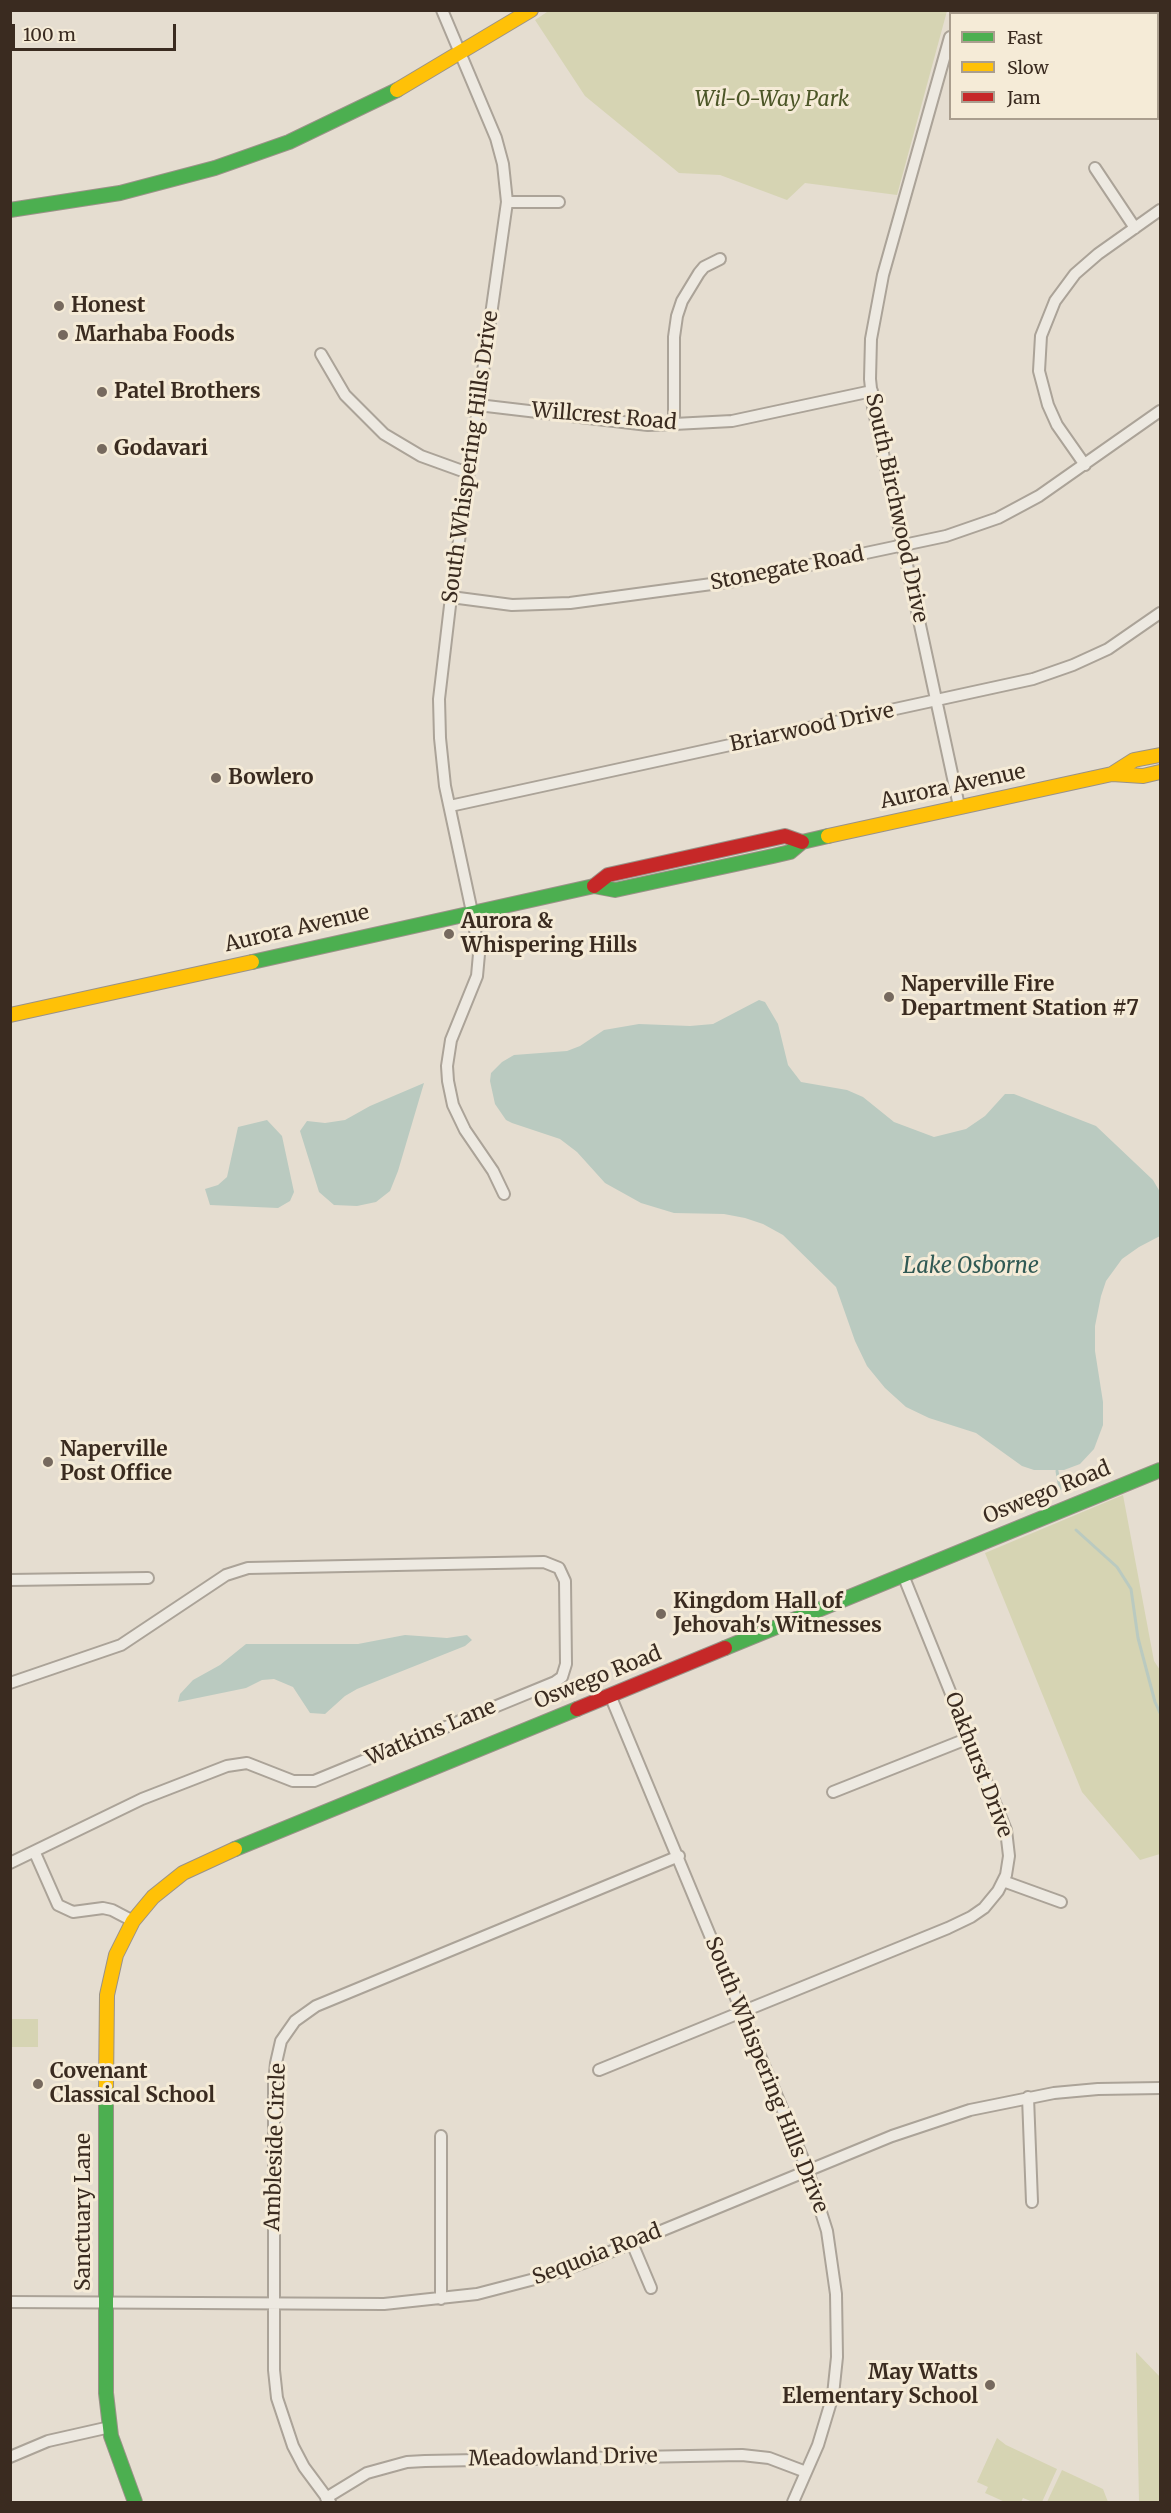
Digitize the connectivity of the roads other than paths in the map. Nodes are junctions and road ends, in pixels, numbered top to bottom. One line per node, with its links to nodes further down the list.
1 (442, 10): 4 (street, South Whispering Hills Drive)
2 (531, 10): 4 (street)
3 (949, 44): 13 (street, South Birchwood Drive)
4 (460, 53): 6 (street, South Whispering Hills Drive); 8 (street)
5 (1095, 168): 10 (street)
6 (507, 202): 7 (street); 14 (street, South Whispering Hills Drive)
7 (559, 202)
8 (10, 210)
9 (1161, 210): 10 (street)
10 (1135, 228): 17 (street)
11 (720, 259): 16 (street)
12 (321, 354): 18 (street)
13 (872, 391): 16 (street, Willcrest Road); 19 (street, South Birchwood Drive)
14 (478, 405): 16 (street, Willcrest Road); 18 (street, South Whispering Hills Drive)
15 (1161, 411): 17 (street, Stonegate Road)
16 (674, 424)
17 (1085, 465): 19 (street, Stonegate Road)
18 (468, 474): 20 (street, South Whispering Hills Drive)
19 (903, 546): 20 (street, Stonegate Road); 22 (street, South Birchwood Drive)
20 (451, 597): 26 (street, South Whispering Hills Drive)
21 (1161, 614): 22 (street, Briarwood Drive)
22 (936, 700): 26 (street, Briarwood Drive); 27 (street, South Birchwood Drive)
23 (1161, 755): 25 (street, Aurora Avenue)
24 (1161, 772): 25 (street, Aurora Avenue)
25 (1112, 774): 27 (street, Aurora Avenue)
26 (450, 806): 28 (street, South Whispering Hills Drive)
27 (959, 806): 28 (street, Aurora Avenue)
28 (472, 912): 29 (street, Aurora Avenue); 30 (street, South Whispering Hills Drive)
29 (10, 1015)
30 (504, 1194)
31 (1161, 1470): 32 (street, Oswego Road)
32 (903, 1575): 36 (street, Oswego Road); 37 (street, Oakhurst Drive)
33 (148, 1578): 34 (street)
34 (10, 1580)
35 (10, 1683): 39 (street, Watkins Lane)
36 (610, 1695): 40 (street, South Whispering Hills Drive); 44 (street, Oswego Road)
37 (969, 1738): 38 (street); 42 (street, Oakhurst Drive)
38 (833, 1792)
39 (35, 1853): 41 (street, Watkins Lane); 44 (street)
40 (679, 1857): 45 (street, South Whispering Hills Drive); 57 (street, Ambleside Circle)
41 (10, 1863)
42 (1003, 1881): 43 (street); 45 (street, Oakhurst Drive)
43 (1061, 1902)
44 (133, 1921): 56 (street, Sanctuary Lane)
45 (741, 2012): 46 (street, Oakhurst Drive); 50 (street, South Whispering Hills Drive)
46 (599, 2070)
47 (1161, 2088): 48 (street, Sequoia Road)
48 (1028, 2097): 50 (street, Sequoia Road); 51 (street)
49 (441, 2136): 54 (street)
50 (808, 2171): 52 (street, Sequoia Road); 60 (street, South Whispering Hills Drive)
51 (1032, 2202)
52 (632, 2243): 53 (street); 54 (street, Sequoia Road)
53 (651, 2288)
54 (441, 2299): 57 (street, Sequoia Road)
55 (10, 2302): 56 (street, Sequoia Road)
56 (105, 2303): 57 (street, Sequoia Road); 58 (street, Sanctuary Lane)
57 (272, 2304): 61 (street, Ambleside Circle)
58 (110, 2427): 59 (street); 62 (street, Sanctuary Lane)
59 (10, 2457)
60 (806, 2472): 61 (street, Meadowland Drive); 63 (street, South Whispering Hills Drive)
61 (328, 2500)
62 (135, 2502)
63 (793, 2502)

